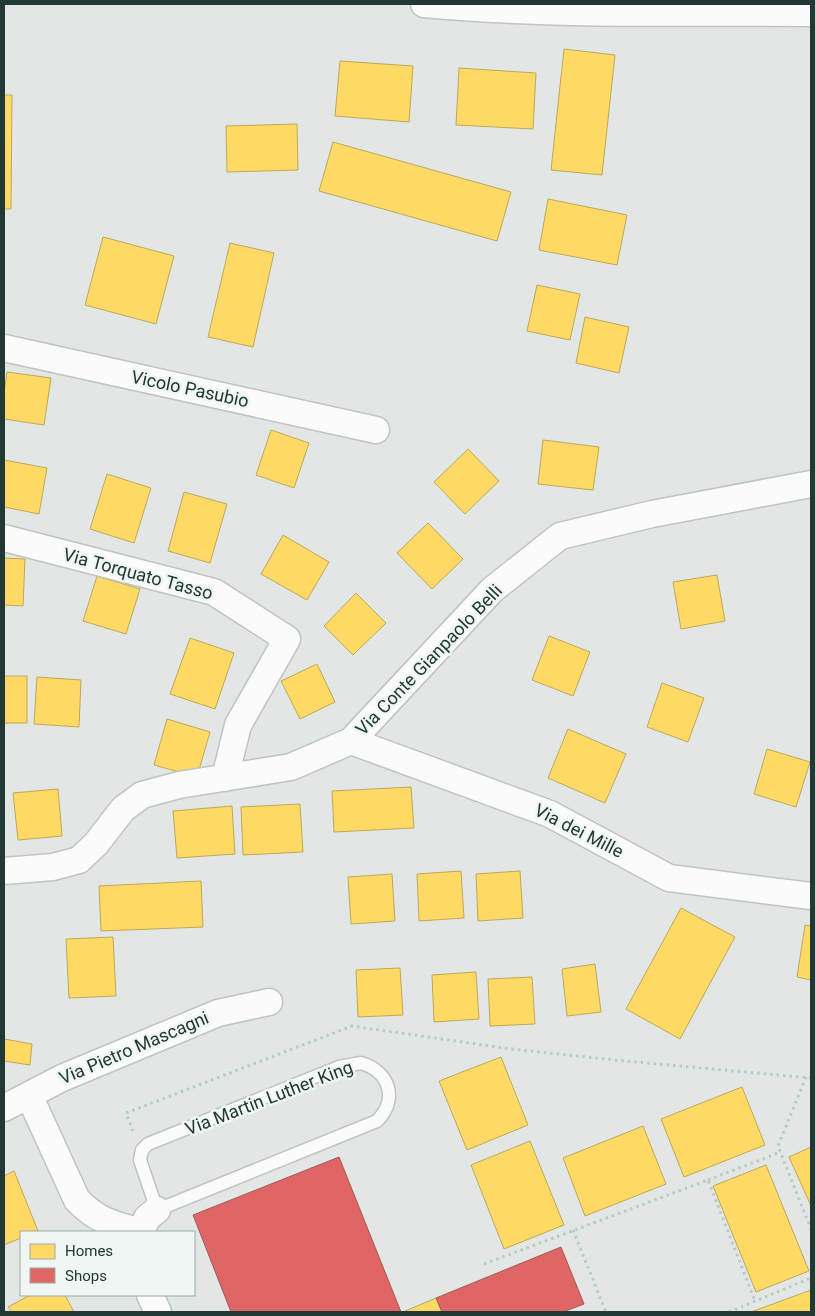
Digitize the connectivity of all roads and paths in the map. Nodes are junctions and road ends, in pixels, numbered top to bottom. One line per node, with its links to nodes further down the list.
1 (424, 4): 2 (street)
2 (579, 8): 3 (street)
3 (811, 13)
4 (4, 348): 5 (street, Vicolo Pasubio)
5 (376, 430)
6 (811, 484): 8 (street, Via Conte Gianpaolo Belli)
7 (4, 538): 9 (street, Via Torquato Tasso)
8 (351, 741): 9 (street, Via Conte Gianpaolo Belli); 11 (street, Via dei Mille)
9 (225, 778): 10 (street, Via Conte Gianpaolo Belli)
10 (4, 871)
11 (811, 896)
12 (269, 1002): 15 (street, Via Pietro Mascagni)
13 (806, 1077): 14 (path); 17 (path); 18 (path)
14 (811, 1078)
15 (29, 1095): 16 (street, Via Pietro Mascagni); 23 (street)
16 (4, 1108)
17 (131, 1136)
18 (781, 1152): 19 (path); 21 (path)
19 (708, 1180): 22 (path); 28 (path)
20 (157, 1210): 20 (lane, Via Martin Luther King); 24 (street)
21 (811, 1229)
22 (573, 1230): 25 (path); 30 (path)
23 (137, 1231)
24 (140, 1231)
25 (484, 1264)
26 (811, 1278): 28 (path)
27 (150, 1296): 29 (street)
28 (755, 1301): 31 (path)
29 (158, 1312)
30 (606, 1312)
31 (728, 1312)

